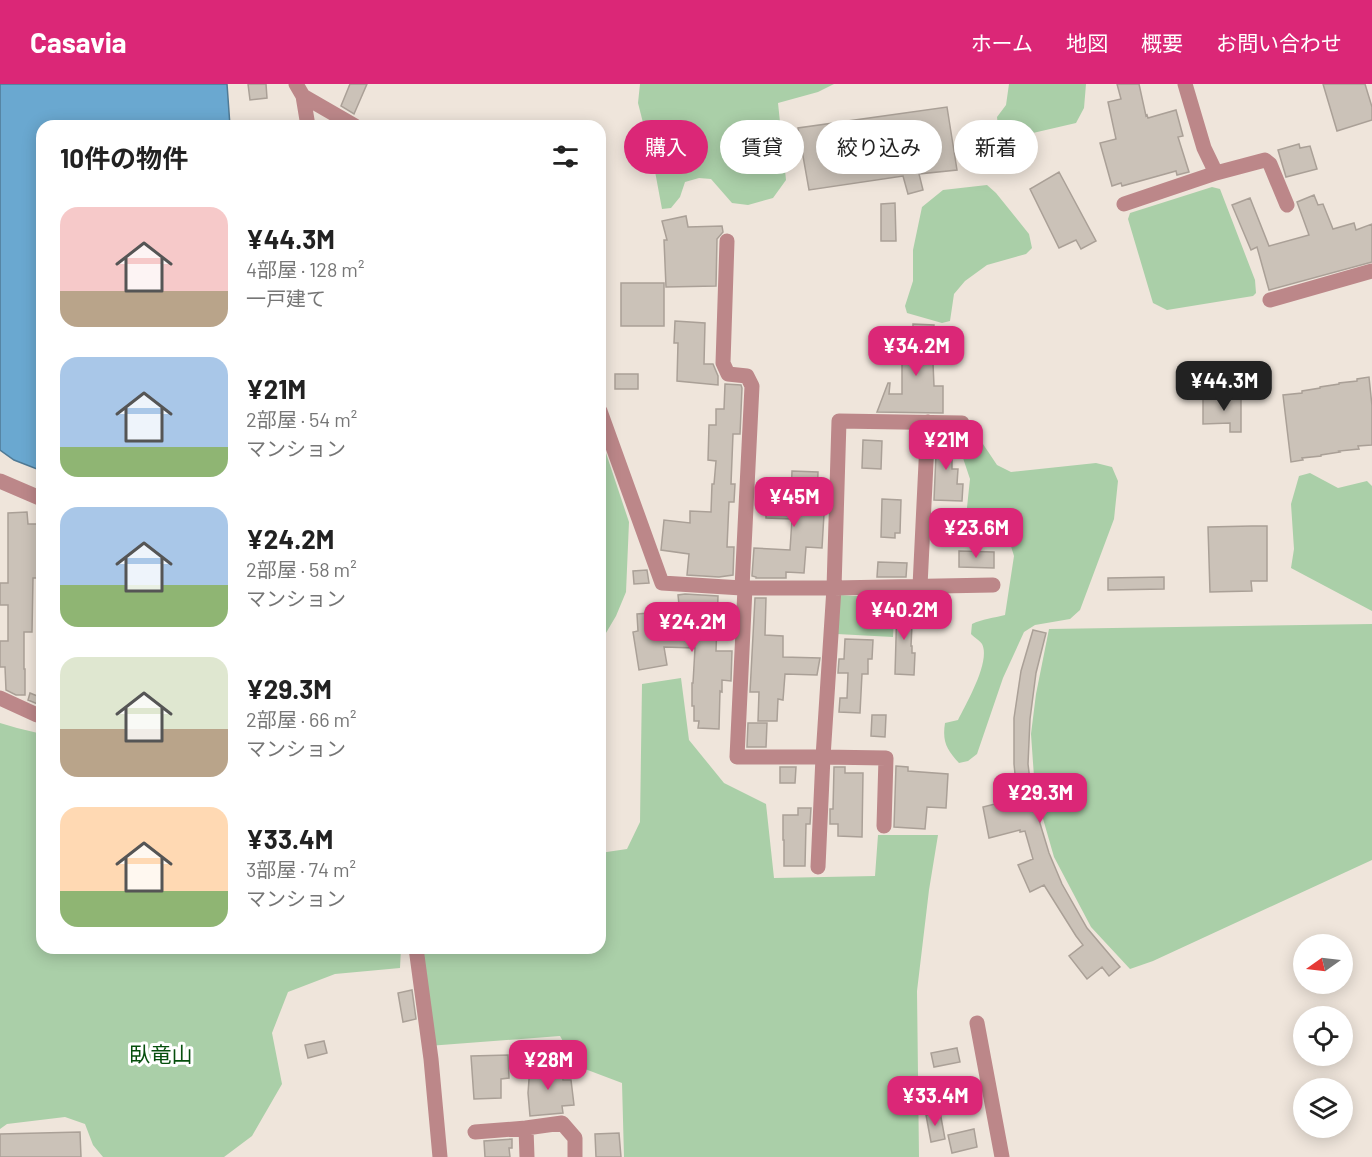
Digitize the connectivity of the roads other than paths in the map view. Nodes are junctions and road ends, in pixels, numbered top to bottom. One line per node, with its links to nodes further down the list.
1 (1185, 84): 5 (street)
2 (300, 90): 3 (street); 4 (street)
3 (307, 120)
4 (346, 120)
5 (1216, 172): 6 (street); 7 (street)
6 (1124, 204)
7 (1287, 205)
8 (727, 241): 18 (street)
9 (1372, 271): 10 (street)
10 (1270, 300)
11 (928, 422): 12 (street); 17 (street); 19 (street)
12 (963, 423)
13 (606, 428): 18 (street)
14 (0, 481): 15 (street)
15 (36, 496)
16 (993, 585): 17 (street)
17 (920, 586): 19 (street)
18 (744, 588): 19 (street); 22 (street)
19 (834, 588): 22 (street)
20 (0, 698): 21 (street)
21 (36, 715)
22 (824, 757): 23 (street); 24 (street)
23 (884, 826)
24 (818, 867)
25 (417, 954): 29 (street)
26 (977, 1023): 32 (street)
27 (526, 1128): 28 (street); 30 (street); 31 (street)
28 (475, 1132)
29 (440, 1157)
30 (527, 1157)
31 (576, 1157)
32 (1002, 1157)

